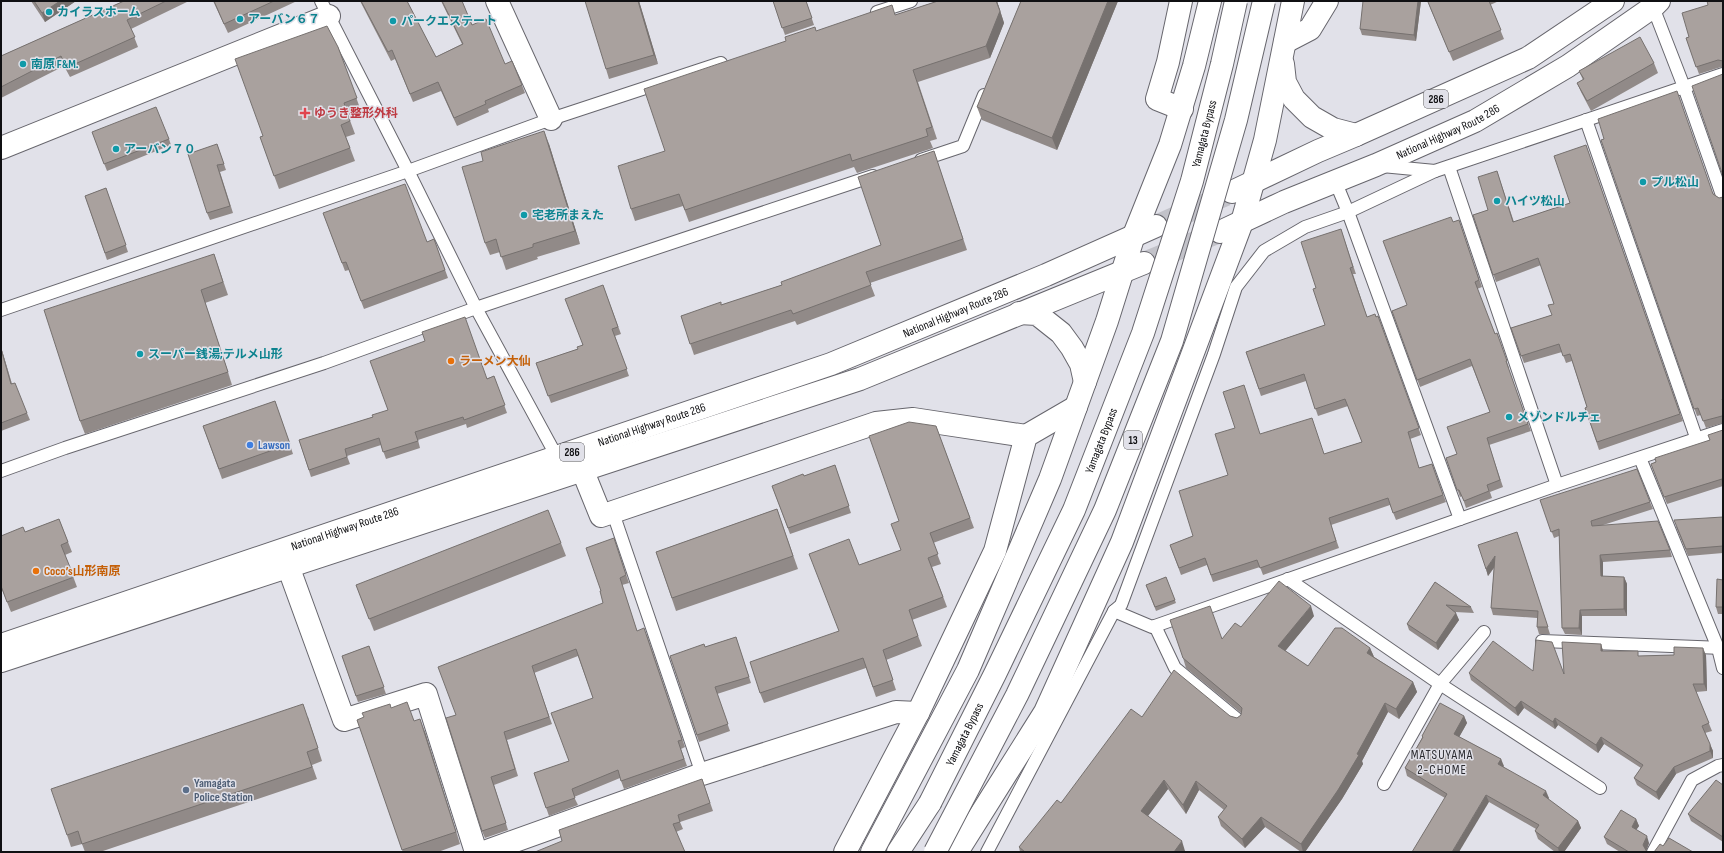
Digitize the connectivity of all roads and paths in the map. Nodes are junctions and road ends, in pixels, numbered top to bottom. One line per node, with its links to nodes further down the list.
1 (497, 1): 19 (main road)
2 (911, 1): 12 (lane)
3 (1181, 1): 18 (main road)
4 (1210, 1): 18 (main road)
5 (1236, 1): 75 (main road, Yamagata Bypass / 13, bridge)
6 (1264, 1): 76 (main road, 13, bridge)
7 (1293, 1): 13 (main road)
8 (1327, 1): 13 (main road)
9 (1656, 4): 17 (lane); 24 (main road, National Highway Route 286)
10 (1599, 5): 21 (main road, 286)
11 (325, 9): 22 (main road); 26 (lane)
12 (866, 16)
13 (1284, 49): 21 (main road); 30 (main road)
14 (731, 60): 19 (lane)
15 (1723, 74): 17 (lane)
16 (989, 82): 23 (lane)
17 (1684, 88): 20 (lane); 31 (lane)
18 (1182, 109): 36 (main road)
19 (551, 119): 26 (lane)
20 (1586, 120): 25 (lane); 46 (lane)
21 (1356, 135): 30 (main road, 286)
22 (1, 148)
23 (910, 164)
24 (1376, 165): 27 (lane); 29 (main road, National Highway Route 286)
25 (1449, 166): 27 (lane); 51 (lane)
26 (408, 171): 39 (lane); 40 (lane)
27 (1435, 171): 32 (lane)
28 (880, 174): 39 (lane)
29 (1336, 183): 32 (lane); 33 (main road, National Highway Route 286)
30 (1242, 188): 33 (main road)
31 (1723, 198)
32 (1348, 212): 53 (lane); 56 (lane)
33 (1242, 222): 35 (main road, National Highway Route 286); 77 (main road)
34 (1156, 226): 36 (main road, National Highway Route 286 / 286)
35 (1220, 232)
36 (1134, 235): 38 (main road); 47 (main road, National Highway Route 286 / 286)
37 (1144, 263): 38 (main road, National Highway Route 286 / 286)
38 (1122, 272): 41 (main road, National Highway Route 286 / 286); 42 (main road)
39 (476, 308): 47 (lane); 50 (lane)
40 (1, 310)
41 (1019, 313): 42 (main road); 49 (main road, National Highway Route 286 / 286)
42 (1085, 382): 43 (main road)
43 (1076, 407): 45 (main road); 74 (main road)
44 (1723, 430): 46 (lane)
45 (1026, 436): 52 (main road); 65 (main road)
46 (1697, 440): 48 (lane)
47 (557, 457): 60 (main road, National Highway Route 286 / 286)
48 (1640, 458): 51 (lane); 61 (lane)
49 (582, 469): 52 (main road); 54 (main road, National Highway Route 286 / 286)
50 (1, 471)
51 (1558, 485): 53 (lane)
52 (613, 513): 68 (lane)
53 (1460, 519): 55 (lane)
54 (288, 566): 62 (main road, National Highway Route 286 / 286); 71 (main road)
55 (1288, 579): 57 (lane); 64 (lane)
56 (1114, 611): 57 (lane); 78 (lane)
57 (1155, 626): 66 (lane)
58 (1484, 632): 64 (lane)
59 (1542, 641): 61 (lane)
60 (1, 645)
61 (1720, 648): 63 (lane)
62 (1, 661)
63 (1723, 668)
64 (1440, 684): 69 (lane); 70 (lane)
65 (918, 713): 68 (main road); 73 (main road)
66 (1238, 720)
67 (1723, 765): 79 (lane)
68 (702, 774): 72 (main road)
69 (1384, 784)
70 (1600, 788)
71 (476, 852)
72 (484, 852)
73 (845, 852)
74 (872, 852)
75 (898, 852)
76 (935, 852)
77 (957, 852)
78 (987, 852)
79 (1653, 852)

